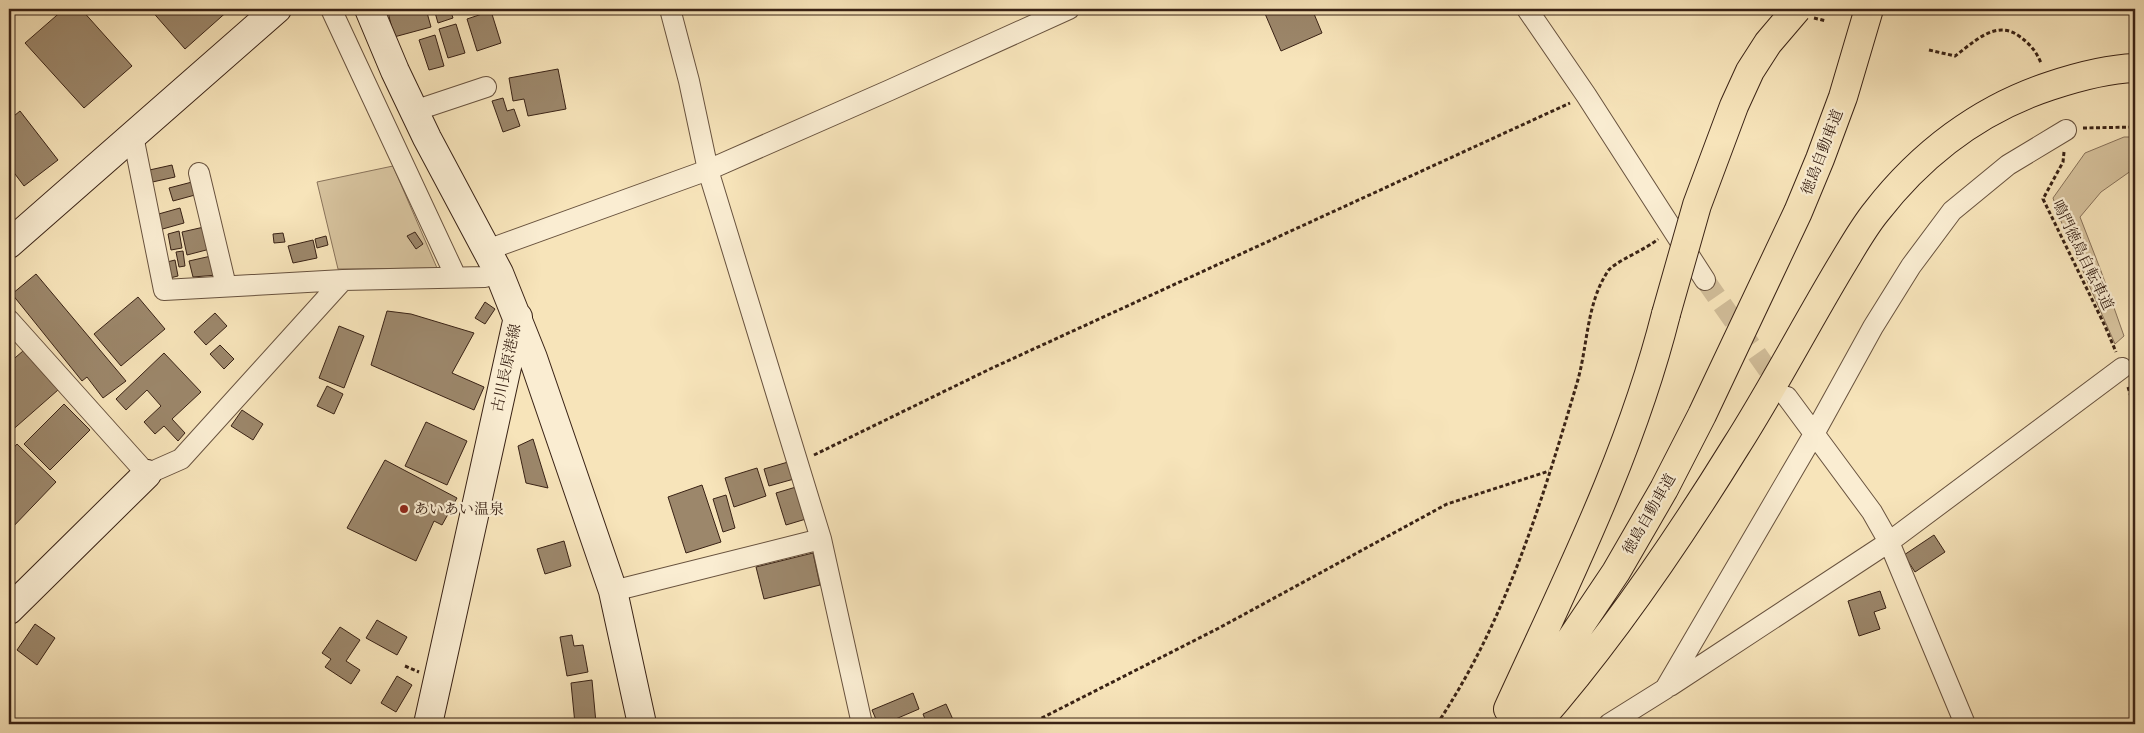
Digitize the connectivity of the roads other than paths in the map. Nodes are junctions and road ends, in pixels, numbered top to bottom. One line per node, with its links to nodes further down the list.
1 (277, 9): 14 (street)
2 (331, 9): 19 (street)
3 (369, 9): 12 (street, 古川長原港線)
4 (670, 9): 15 (street)
5 (1069, 9): 15 (street)
6 (1527, 9): 21 (street)
7 (1797, 9): 38 (highway, bridge)
8 (1850, 9): 23 (highway, 徳島自動車道)
9 (1869, 9): 23 (highway, 徳島自動車道)
10 (2135, 68): 40 (highway)
11 (486, 87): 12 (street)
12 (414, 111): 18 (street, 古川長原港線)
13 (2066, 130): 28 (street)
14 (133, 136): 17 (street); 22 (street)
15 (708, 170): 18 (street); 30 (street)
16 (199, 173): 22 (street)
17 (10, 242)
18 (493, 261): 19 (street); 24 (street, 古川長原港線)
19 (456, 277): 20 (street)
20 (343, 280): 22 (street); 29 (street)
21 (1705, 280)
22 (226, 286)
23 (1761, 291): 39 (highway, 徳島自動車道)
24 (518, 317): 32 (street); 35 (street, 古川長原港線)
25 (9, 320): 29 (street)
26 (2122, 368): 31 (street)
27 (1787, 397): 28 (street)
28 (1814, 434): 31 (street); 34 (street)
29 (148, 474): 33 (street)
30 (821, 539): 32 (street); 37 (street)
31 (1889, 542): 34 (street); 42 (street)
32 (613, 591): 36 (street)
33 (9, 610)
34 (1665, 689): 41 (street)
35 (428, 724)
36 (642, 724)
37 (862, 724)
38 (1501, 724)
39 (1514, 724)
40 (1536, 724)
41 (1609, 724)
42 (1965, 724)

